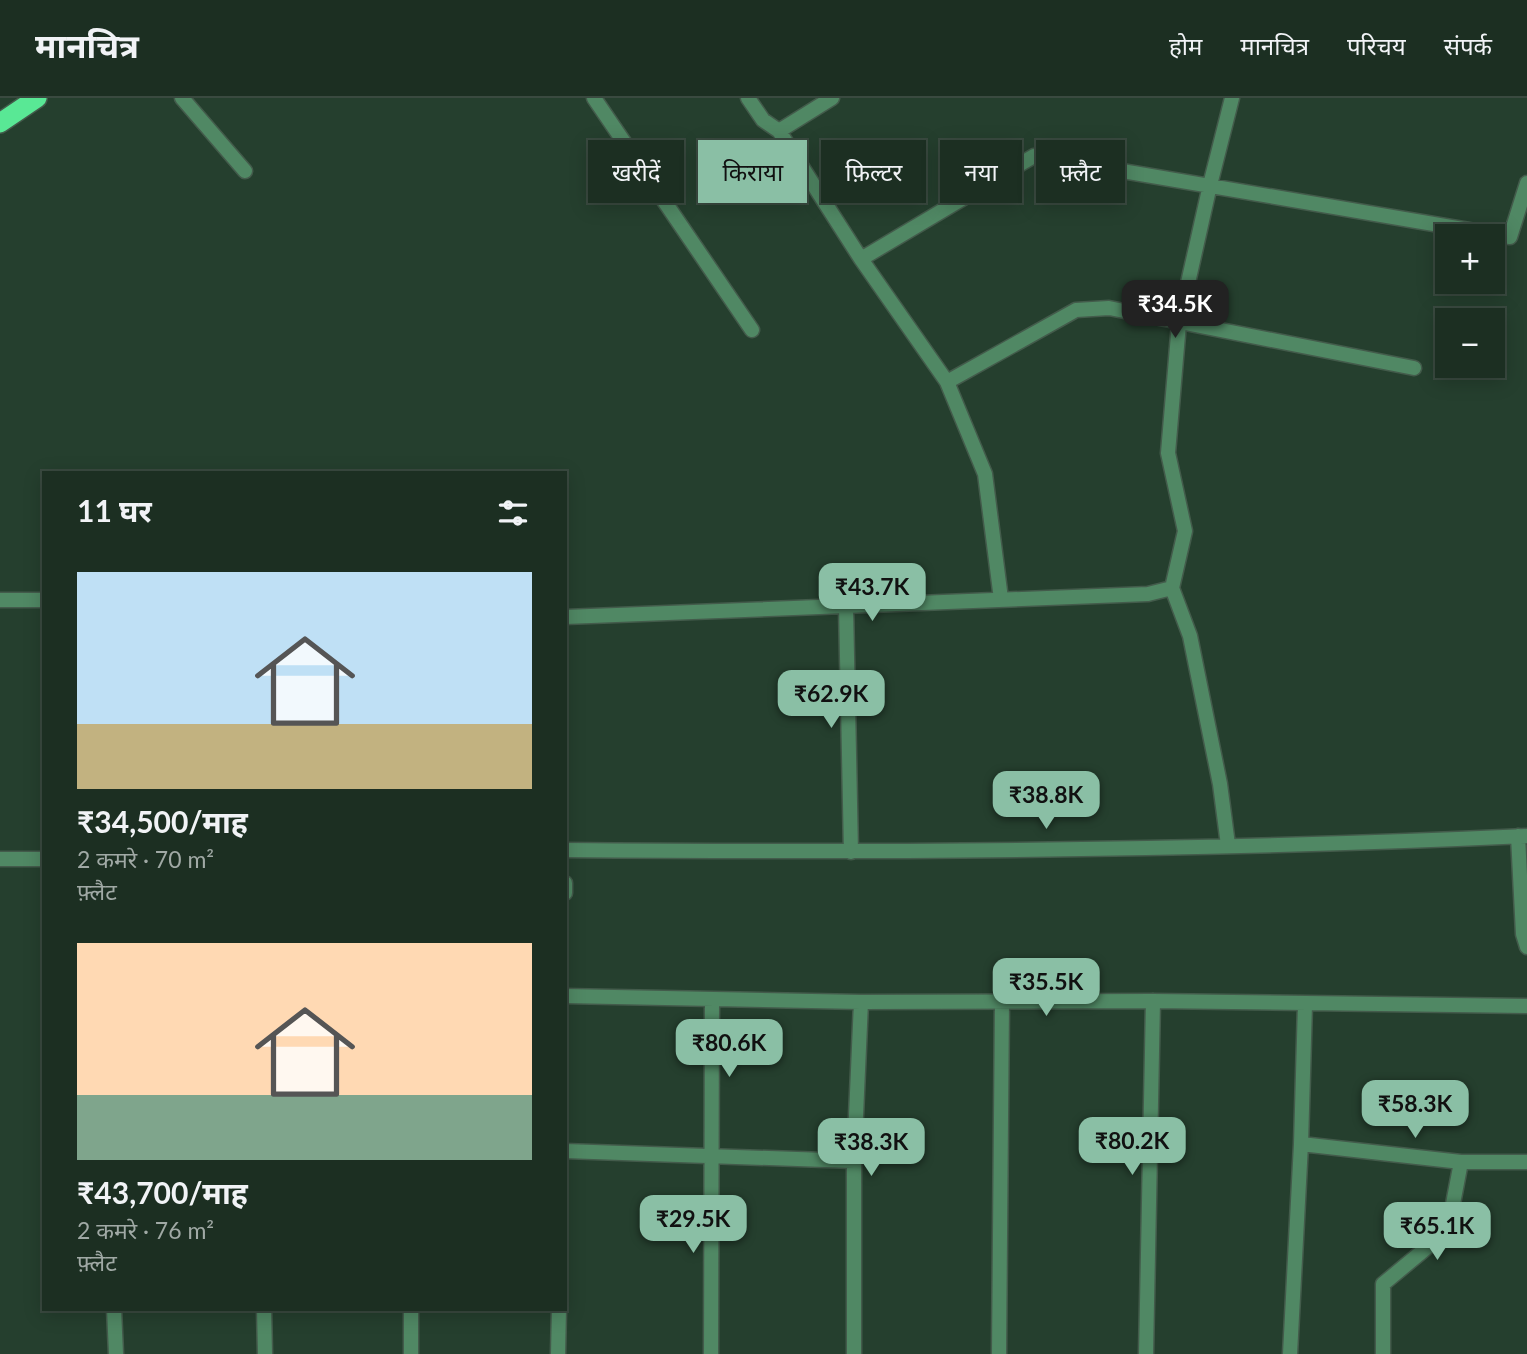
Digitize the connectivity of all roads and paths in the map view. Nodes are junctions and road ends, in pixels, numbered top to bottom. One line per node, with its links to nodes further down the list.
1 (37, 98): 7 (highway)
2 (182, 98): 9 (street)
3 (594, 98): 14 (street)
4 (748, 98): 8 (street)
5 (832, 98): 8 (street)
6 (1232, 98): 11 (street)
7 (0, 123)
8 (779, 131): 12 (street)
9 (245, 171)
10 (1527, 183): 11 (street)
11 (1210, 185): 12 (street); 13 (street)
12 (861, 259): 16 (street)
13 (1179, 323): 15 (street); 16 (street); 17 (street)
14 (752, 330)
15 (1414, 368)
16 (947, 382): 18 (street)
17 (1172, 588): 18 (street); 24 (street)
18 (1001, 599): 21 (street)
19 (0, 600): 20 (street)
20 (42, 600)
21 (846, 607): 22 (street); 26 (street)
22 (567, 617)
23 (1522, 836): 24 (street); 29 (street)
24 (1228, 845): 26 (street)
25 (567, 850): 26 (street)
26 (851, 852)
27 (0, 859): 28 (street)
28 (42, 859)
29 (1527, 947)
30 (567, 996): 31 (street)
31 (712, 1000): 34 (street); 39 (street)
32 (1002, 1001): 33 (street); 34 (street); 53 (street)
33 (1153, 1001): 35 (street); 54 (street)
34 (861, 1002): 40 (street)
35 (1306, 1004): 36 (street); 37 (street)
36 (1527, 1006)
37 (1301, 1144): 41 (street); 55 (street)
38 (567, 1151): 39 (street)
39 (711, 1157): 40 (street); 51 (street)
40 (854, 1161): 52 (street)
41 (1461, 1162): 42 (street); 56 (street)
42 (1527, 1162)
43 (114, 1311): 47 (street)
44 (264, 1311): 48 (street)
45 (411, 1311): 49 (street)
46 (559, 1311): 50 (street)
47 (116, 1354)
48 (265, 1354)
49 (411, 1354)
50 (558, 1354)
51 (710, 1354)
52 (854, 1354)
53 (999, 1354)
54 (1146, 1354)
55 (1290, 1354)
56 (1383, 1354)

